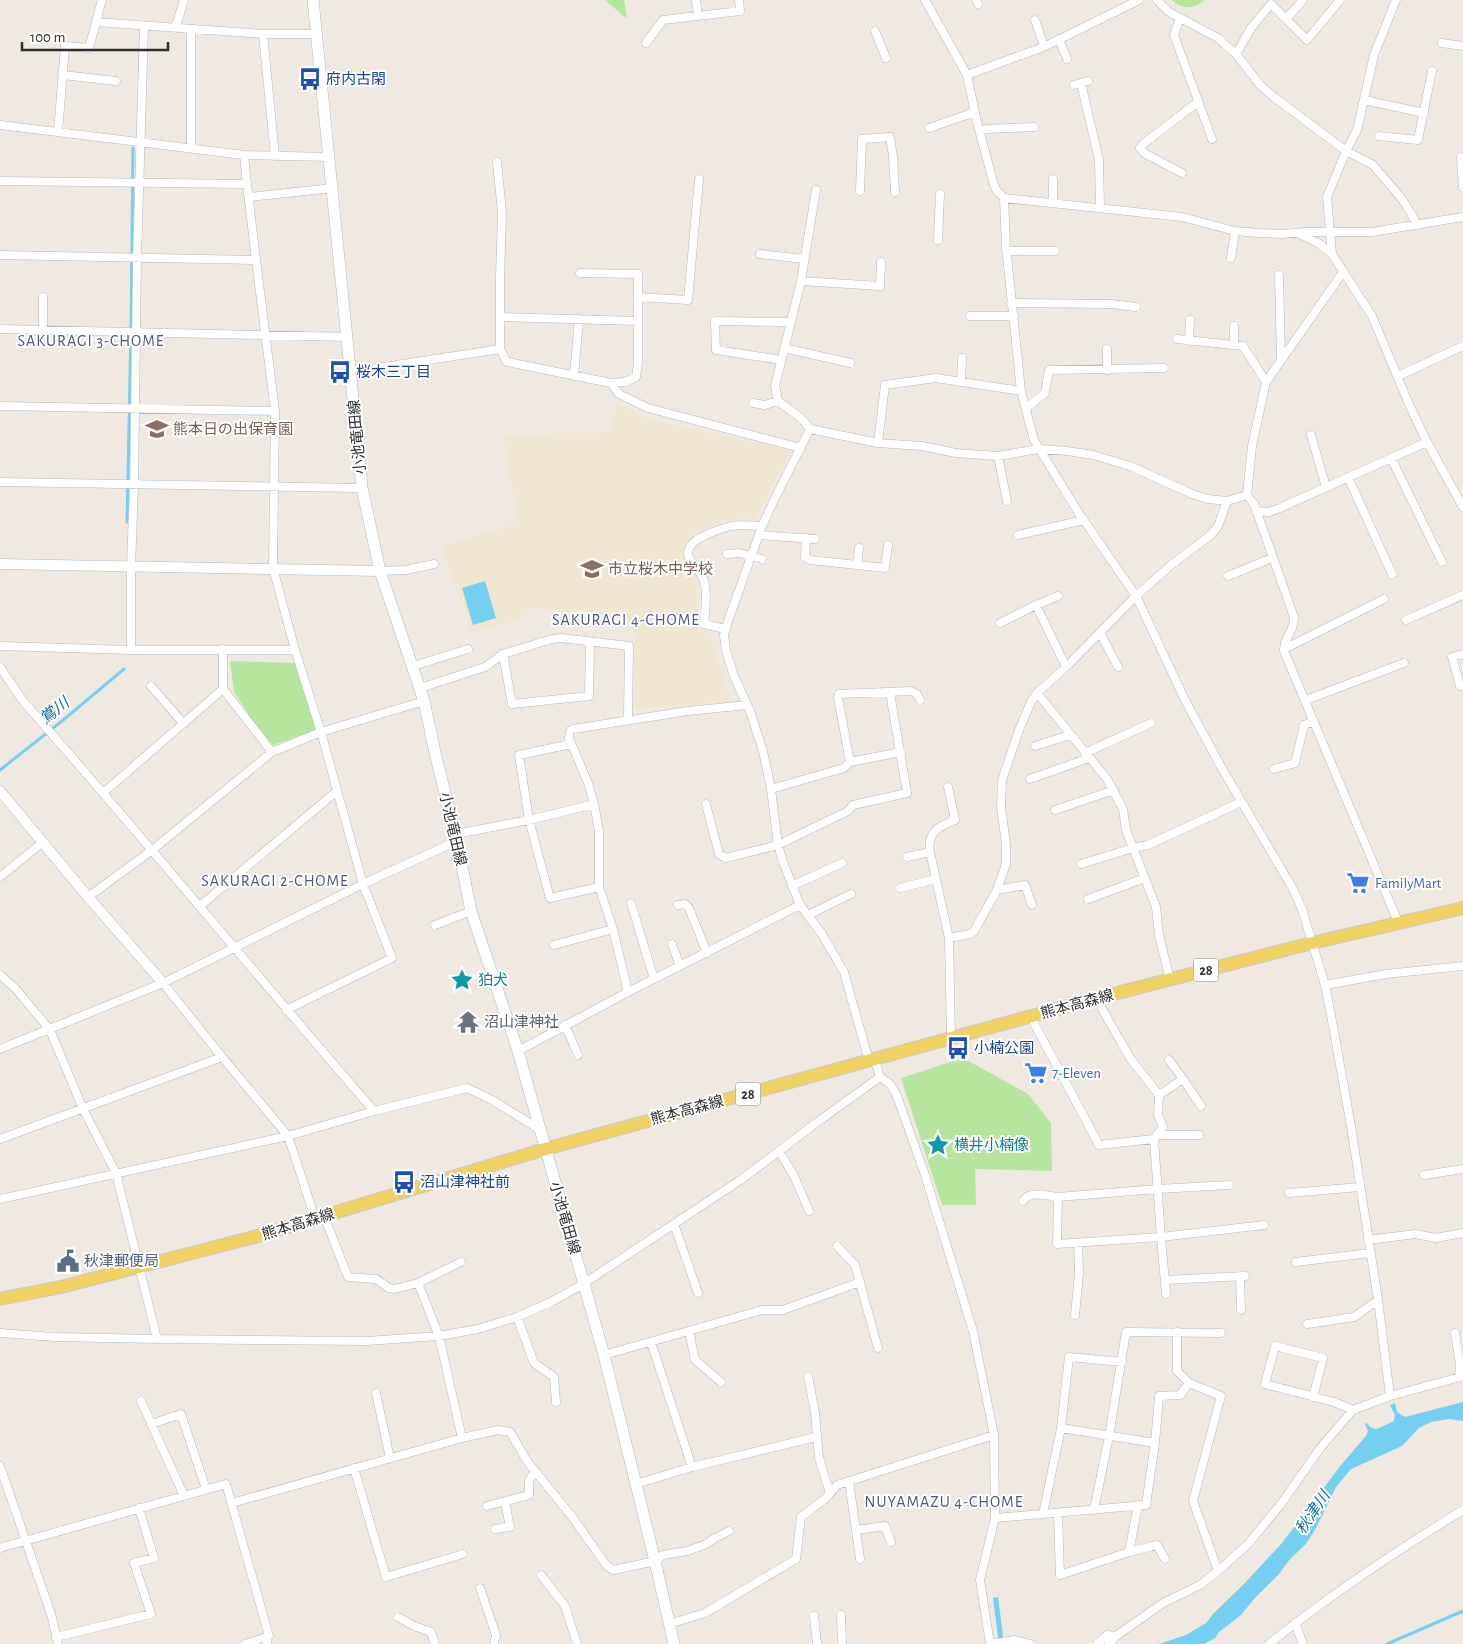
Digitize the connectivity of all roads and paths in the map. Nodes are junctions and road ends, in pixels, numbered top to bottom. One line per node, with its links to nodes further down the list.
1 (102, 0): 17 (street)
2 (184, 0): 19 (street)
3 (314, 0): 23 (main road, 小池竜田線)
4 (696, 0): 13 (street)
5 (739, 0): 13 (street)
6 (934, 0): 12 (street)
7 (1139, 0): 24 (street)
8 (1157, 0): 14 (street)
9 (1303, 0): 15 (street)
10 (1340, 0): 15 (street)
11 (1396, 0): 37 (street)
12 (925, 1): 34 (street)
13 (698, 16): 25 (street)
14 (1180, 18): 29 (street); 38 (street)
15 (1286, 19): 29 (street)
16 (1035, 20): 27 (street)
17 (96, 22): 18 (street); 33 (street)
18 (144, 26): 19 (street); 48 (street)
19 (175, 29): 20 (street)
20 (191, 30): 22 (street); 49 (street)
21 (875, 31): 30 (street)
22 (263, 34): 23 (street); 52 (street)
23 (318, 34): 53 (main road, 小池竜田線)
24 (1059, 39): 27 (street); 31 (street)
25 (646, 43)
26 (1442, 43): 28 (street)
27 (1044, 46): 34 (street)
28 (1463, 46)
29 (1236, 54): 50 (street)
30 (886, 58)
31 (1067, 59)
32 (1432, 71): 40 (street)
33 (63, 75): 35 (street); 45 (street)
34 (967, 75): 39 (street)
35 (116, 81)
36 (1081, 83): 71 (street)
37 (1364, 100): 40 (street); 50 (street)
38 (1198, 102): 47 (street); 56 (street)
39 (975, 112): 43 (street); 44 (street)
40 (1424, 113): 46 (street)
41 (0, 125): 45 (street)
42 (1034, 127): 44 (street)
43 (929, 128)
44 (980, 131): 69 (street)
45 (58, 132): 48 (street)
46 (1379, 136)
47 (1212, 139)
48 (139, 143): 49 (street); 60 (street)
49 (191, 148): 51 (street)
50 (1346, 151): 73 (street); 76 (street)
51 (244, 155): 52 (street); 61 (street)
52 (275, 156): 53 (street)
53 (330, 157): 63 (main road, 小池竜田線)
54 (1463, 157): 62 (street)
55 (497, 162): 98 (street)
56 (1182, 173)
57 (699, 180): 93 (street)
58 (1053, 180): 70 (street)
59 (0, 181): 60 (street)
60 (138, 184): 61 (street); 83 (street)
61 (247, 184): 68 (street)
62 (1463, 187)
63 (333, 188): 68 (street); 108 (main road, 小池竜田線)
64 (816, 190): 85 (street)
65 (860, 191): 66 (street)
66 (895, 192)
67 (940, 194): 77 (street)
68 (248, 197): 86 (street)
69 (1004, 198): 70 (street); 78 (street)
70 (1053, 203): 71 (street)
71 (1100, 208): 74 (street)
72 (1463, 217): 73 (street)
73 (1418, 224): 76 (street)
74 (1235, 230): 75 (street); 84 (street)
75 (1295, 232): 76 (street); 81 (street)
76 (1331, 232): 81 (street)
77 (938, 240)
78 (1006, 251): 79 (street); 94 (street)
79 (1054, 251)
80 (760, 254): 85 (street)
81 (1332, 254): 88 (street)
82 (0, 255): 83 (street)
83 (137, 258): 86 (street); 106 (street)
84 (1232, 258)
85 (804, 259): 91 (street)
86 (256, 260): 107 (street)
87 (882, 262): 91 (street)
88 (1342, 272): 118 (street); 124 (street)
89 (580, 273): 93 (street)
90 (1279, 275): 118 (street)
91 (801, 281): 102 (street)
92 (43, 297): 105 (street)
93 (638, 297): 101 (street)
94 (1011, 304): 95 (street); 97 (street)
95 (1136, 306)
96 (970, 316): 97 (street)
97 (1014, 316): 128 (street)
98 (501, 317): 99 (street); 114 (street)
99 (579, 319): 101 (street); 123 (street)
100 (1190, 320): 110 (street)
101 (638, 321): 127 (street)
102 (790, 322): 113 (street); 117 (street)
103 (1234, 326): 111 (street)
104 (0, 330): 105 (street)
105 (43, 330): 106 (street)
106 (136, 332): 107 (street); 132 (street)
107 (266, 336): 108 (street); 134 (street)
108 (348, 337): 122 (main road, 小池竜田線)
109 (1177, 339): 110 (street)
110 (1189, 340): 111 (street)
111 (1234, 345): 126 (street)
112 (1463, 346): 124 (street)
113 (784, 348): 117 (street); 119 (street)
114 (500, 349): 122 (street); 123 (street)
115 (1107, 349): 121 (street)
116 (962, 358): 125 (street)
117 (781, 360): 129 (street)
118 (1281, 360): 126 (street)
119 (850, 363)
120 (1164, 368): 121 (street)
121 (1106, 370): 133 (street)
122 (351, 372): 148 (main road, 小池竜田線)
123 (574, 376): 127 (street)
124 (1398, 376): 137 (street)
125 (960, 382): 128 (street); 138 (street)
126 (1266, 382): 149 (street)
127 (611, 383): 139 (street)
128 (1021, 391): 133 (street)
129 (778, 401): 130 (street); 135 (street)
130 (753, 402)
131 (0, 406): 132 (street)
132 (134, 408): 134 (street); 145 (street)
133 (1026, 408): 140 (street)
134 (275, 412): 147 (street)
135 (810, 429): 138 (street); 139 (street)
136 (1310, 435): 146 (street)
137 (1427, 442): 142 (street); 152 (street)
138 (878, 443): 141 (street)
139 (801, 448): 155 (street)
140 (1039, 449): 141 (street); 151 (street); 154 (street)
141 (998, 456): 150 (street)
142 (1390, 458): 143 (street); 164 (street)
143 (1348, 477): 146 (street); 171 (street)
144 (0, 482): 145 (street)
145 (134, 485): 147 (street); 168 (street)
146 (1326, 486): 153 (street)
147 (274, 487): 148 (street); 169 (street)
148 (362, 488): 170 (main road, 小池竜田線)
149 (1247, 495): 151 (street); 153 (street)
150 (1007, 501)
151 (1227, 501): 175 (street)
152 (1463, 507)
153 (1256, 511): 162 (street)
154 (1084, 520): 157 (street); 175 (street)
155 (762, 526): 156 (street); 180 (street)
156 (760, 534): 161 (street); 167 (street)
157 (1018, 535)
158 (888, 545): 167 (street)
159 (859, 548): 167 (street)
160 (727, 554): 161 (street)
161 (752, 557): 163 (street); 180 (street)
162 (1272, 558): 172 (street); 186 (street)
163 (762, 559)
164 (1442, 562)
165 (0, 564): 168 (street)
166 (434, 564): 170 (street)
167 (857, 565)
168 (131, 567): 169 (street); 187 (street)
169 (273, 568): 170 (street); 188 (street)
170 (380, 571): 192 (main road, 小池竜田線)
171 (1392, 574)
172 (1228, 576)
173 (1463, 595): 178 (street)
174 (1058, 596): 177 (street)
175 (1136, 596): 181 (street); 226 (street)
176 (1384, 599): 186 (street)
177 (1036, 605): 179 (street); 194 (street)
178 (1406, 620)
179 (1000, 623)
180 (725, 629): 205 (street)
181 (1100, 633): 194 (street); 195 (street)
182 (590, 642): 189 (street); 189 (street); 206 (street)
183 (0, 646): 187 (street)
184 (223, 649): 187 (street); 188 (street); 199 (street)
185 (468, 649): 192 (street)
186 (1284, 649): 203 (street)
187 (131, 650)
188 (295, 650): 210 (street)
189 (503, 654): 198 (street)
190 (1463, 654): 196 (street)
191 (1404, 663): 203 (street)
192 (413, 666): 198 (main road, 小池竜田線)
193 (0, 667): 225 (street)
194 (1066, 667): 201 (street)
195 (1118, 667)
196 (1463, 685)
197 (151, 686): 208 (street)
198 (420, 688): 204 (main road, 小池竜田線)
199 (223, 689): 208 (street); 214 (street)
200 (890, 692): 202 (street); 215 (street); 217 (street)
201 (1037, 693): 211 (street); 247 (street)
202 (920, 700)
203 (1306, 700): 207 (street)
204 (424, 701): 210 (street); 231 (main road, 小池竜田線)
205 (747, 705): 206 (street); 221 (street)
206 (628, 720): 212 (street)
207 (1314, 721): 218 (street); 259 (street)
208 (183, 723): 225 (street)
209 (1151, 723): 216 (street)
210 (321, 732): 214 (street); 224 (street)
211 (1070, 735): 213 (street); 216 (street)
212 (571, 744): 227 (street); 230 (street)
213 (1035, 746)
214 (272, 752): 235 (street)
215 (901, 752): 217 (street); 233 (street)
216 (1087, 755): 219 (street); 222 (street)
217 (850, 762): 221 (street)
218 (1274, 769)
219 (1030, 779)
220 (948, 787): 236 (street)
221 (771, 789): 233 (street)
222 (1114, 790): 229 (street); 234 (street)
223 (0, 791): 232 (street)
224 (337, 791): 243 (street); 255 (street)
225 (103, 793): 235 (street)
226 (1241, 802): 234 (street); 263 (street)
227 (594, 804): 230 (street); 245 (street)
228 (706, 804): 233 (street)
229 (1055, 810)
230 (529, 820): 231 (street); 245 (street)
231 (456, 837): 243 (street); 257 (main road, 小池竜田線)
232 (43, 842): 240 (street); 249 (street)
233 (778, 845): 244 (street)
234 (1133, 848): 239 (street); 241 (street)
235 (151, 851): 249 (street); 255 (street)
236 (930, 852): 237 (street); 242 (street)
237 (907, 857)
238 (842, 863): 244 (street)
239 (1080, 864)
240 (0, 877)
241 (1145, 878): 250 (street); 272 (street)
242 (936, 879): 246 (street); 262 (street)
243 (363, 884): 266 (street); 277 (street)
244 (792, 886): 252 (street)
245 (599, 887): 261 (street)
246 (900, 888)
247 (997, 890): 254 (street); 262 (street)
248 (851, 894): 258 (street)
249 (88, 897): 273 (street)
250 (1088, 899)
251 (631, 903): 271 (street)
252 (800, 904): 258 (street); 267 (street)
253 (678, 905): 267 (street)
254 (1032, 905)
255 (200, 906): 266 (street)
256 (1463, 908): 259 (main road, 熊本高森線 / 28)
257 (471, 911): 260 (street); 283 (main road, 小池竜田線)
258 (808, 915): 286 (street)
259 (1398, 922): 263 (main road, 熊本高森線 / 28)
260 (436, 925)
261 (613, 929): 265 (street); 275 (street)
262 (949, 938): 281 (street)
263 (1312, 943): 272 (main road, 熊本高森線 / 28); 274 (street)
264 (672, 944): 268 (street)
265 (554, 945)
266 (233, 948): 273 (street); 277 (street)
267 (707, 952): 268 (street)
268 (680, 966): 271 (street)
269 (1463, 966): 274 (street)
270 (0, 975): 280 (street)
271 (654, 979): 275 (street)
272 (1170, 980): 281 (main road, 熊本高森線 / 28)
273 (163, 983): 280 (street); 285 (street)
274 (1326, 985): 305 (street)
275 (628, 992): 279 (street)
276 (1101, 1007): 290 (street)
277 (286, 1010): 293 (street)
278 (1034, 1023): 297 (street)
279 (565, 1025): 283 (street); 284 (street)
280 (50, 1030): 282 (street); 292 (street)
281 (951, 1039): 286 (main road, 熊本高森線 / 28)
282 (0, 1049)
283 (518, 1052): 294 (main road, 小池竜田線)
284 (578, 1055)
285 (222, 1057): 292 (street); 296 (street)
286 (872, 1060): 288 (street); 299 (main road, 熊本高森線 / 28)
287 (1169, 1060): 289 (street)
288 (880, 1076): 300 (street); 359 (street)
289 (1183, 1079): 290 (street); 291 (street)
290 (1159, 1095): 297 (street)
291 (1201, 1106)
292 (83, 1109): 298 (street); 302 (street)
293 (374, 1111): 294 (street); 296 (street)
294 (539, 1129): 299 (main road, 小池竜田線)
295 (1199, 1135): 297 (street)
296 (288, 1136): 302 (street); 312 (street)
297 (1156, 1137): 306 (street)
298 (0, 1139)
299 (545, 1149): 312 (main road, 熊本高森線 / 28); 327 (main road, 小池竜田線)
300 (778, 1151): 311 (street); 313 (street)
301 (1463, 1169): 303 (street)
302 (116, 1173): 309 (street); 323 (street)
303 (1424, 1175)
304 (1229, 1185): 306 (street)
305 (1360, 1187): 307 (street); 317 (street)
306 (1158, 1189): 308 (street); 316 (street)
307 (1289, 1193)
308 (1058, 1197): 310 (street); 318 (street)
309 (0, 1199)
310 (1023, 1201)
311 (809, 1211)
312 (320, 1217): 323 (main road, 熊本高森線 / 28); 326 (street)
313 (674, 1224): 327 (street); 328 (street)
314 (1264, 1225): 316 (street)
315 (1463, 1233): 317 (street)
316 (1162, 1238): 318 (street); 324 (street)
317 (1368, 1240): 320 (street)
318 (1078, 1244): 333 (street)
319 (837, 1246): 325 (street)
320 (1370, 1253): 322 (street); 331 (street)
321 (461, 1262): 326 (street)
322 (1296, 1262)
323 (140, 1267): 330 (main road, 熊本高森線 / 28); 342 (street)
324 (1165, 1280): 329 (street); 332 (street)
325 (860, 1282): 336 (street); 344 (street)
326 (418, 1283): 341 (street)
327 (583, 1284): 334 (street); 345 (main road, 小池竜田線)
328 (698, 1293)
329 (1166, 1294)
330 (0, 1299)
331 (1378, 1300): 335 (street); 352 (street)
332 (1240, 1310)
333 (1075, 1315)
334 (517, 1317): 341 (street); 355 (street)
335 (1307, 1324)
336 (689, 1331): 343 (street); 349 (street)
337 (1177, 1332): 339 (street); 346 (street); 350 (street)
338 (0, 1333): 342 (street)
339 (1221, 1333)
340 (1455, 1333): 348 (street)
341 (439, 1336): 342 (street); 362 (street)
342 (157, 1339)
343 (651, 1342): 345 (street); 366 (street)
344 (878, 1348)
345 (604, 1355): 370 (main road, 小池竜田線)
346 (1122, 1362): 358 (street); 360 (street)
347 (808, 1376): 361 (street)
348 (1461, 1377): 352 (street)
349 (721, 1382)
350 (1189, 1383): 363 (street); 395 (street)
351 (376, 1393): 364 (street)
352 (1390, 1396): 356 (street)
353 (1313, 1397): 353 (street); 356 (street)
354 (141, 1402): 357 (street)
355 (556, 1402)
356 (1353, 1410): 395 (street)
357 (151, 1424): 371 (street); 373 (street)
358 (1061, 1428): 360 (street); 382 (street)
359 (994, 1434): 369 (street); 383 (street)
360 (1109, 1436): 363 (street); 379 (street)
361 (816, 1437): 366 (street); 372 (street)
362 (462, 1438): 364 (street); 368 (street)
363 (1155, 1443): 377 (street)
364 (390, 1458): 367 (street)
365 (0, 1466): 387 (street)
366 (692, 1467): 370 (street)
367 (354, 1468): 375 (street); 391 (street)
368 (535, 1471): 374 (street); 394 (street)
369 (849, 1481): 372 (street); 385 (street)
370 (636, 1484): 394 (main road, 小池竜田線)
371 (206, 1489): 373 (street); 375 (street)
372 (830, 1493): 402 (street)
373 (184, 1496): 378 (street)
374 (505, 1502): 376 (street); 384 (street)
375 (232, 1503): 405 (street)
376 (487, 1506)
377 (1138, 1506): 379 (street); 390 (street)
378 (138, 1508): 387 (street); 404 (street)
379 (1094, 1510): 381 (street)
380 (1463, 1510): 401 (street)
381 (1058, 1513): 382 (street); 390 (street)
382 (1043, 1514): 383 (street)
383 (995, 1518): 413 (street)
384 (495, 1529)
385 (856, 1530): 388 (street); 392 (street)
386 (729, 1531): 394 (street)
387 (25, 1540): 389 (street); 404 (street)
388 (891, 1542)
389 (0, 1548)
390 (1129, 1552): 393 (street)
391 (463, 1554)
392 (860, 1559)
393 (1165, 1559)
394 (655, 1561): 402 (main road, 小池竜田線)
395 (1218, 1571): 403 (street)
396 (541, 1575): 409 (street)
397 (480, 1588): 408 (street)
398 (840, 1615): 412 (street)
399 (814, 1616): 411 (street)
400 (398, 1617): 407 (street)
401 (1295, 1623): 417 (street); 418 (street)
402 (669, 1624): 410 (main road, 小池竜田線)
403 (1116, 1636): 415 (street); 416 (street)
404 (57, 1641)
405 (267, 1641): 406 (street)
406 (245, 1644)
407 (435, 1644)
408 (494, 1644)
409 (577, 1644)
410 (674, 1644)
411 (817, 1644)
412 (842, 1644)
413 (990, 1644): 414 (street)
414 (1030, 1644)
415 (1097, 1644)
416 (1108, 1644)
417 (1269, 1644)
418 (1304, 1644)

